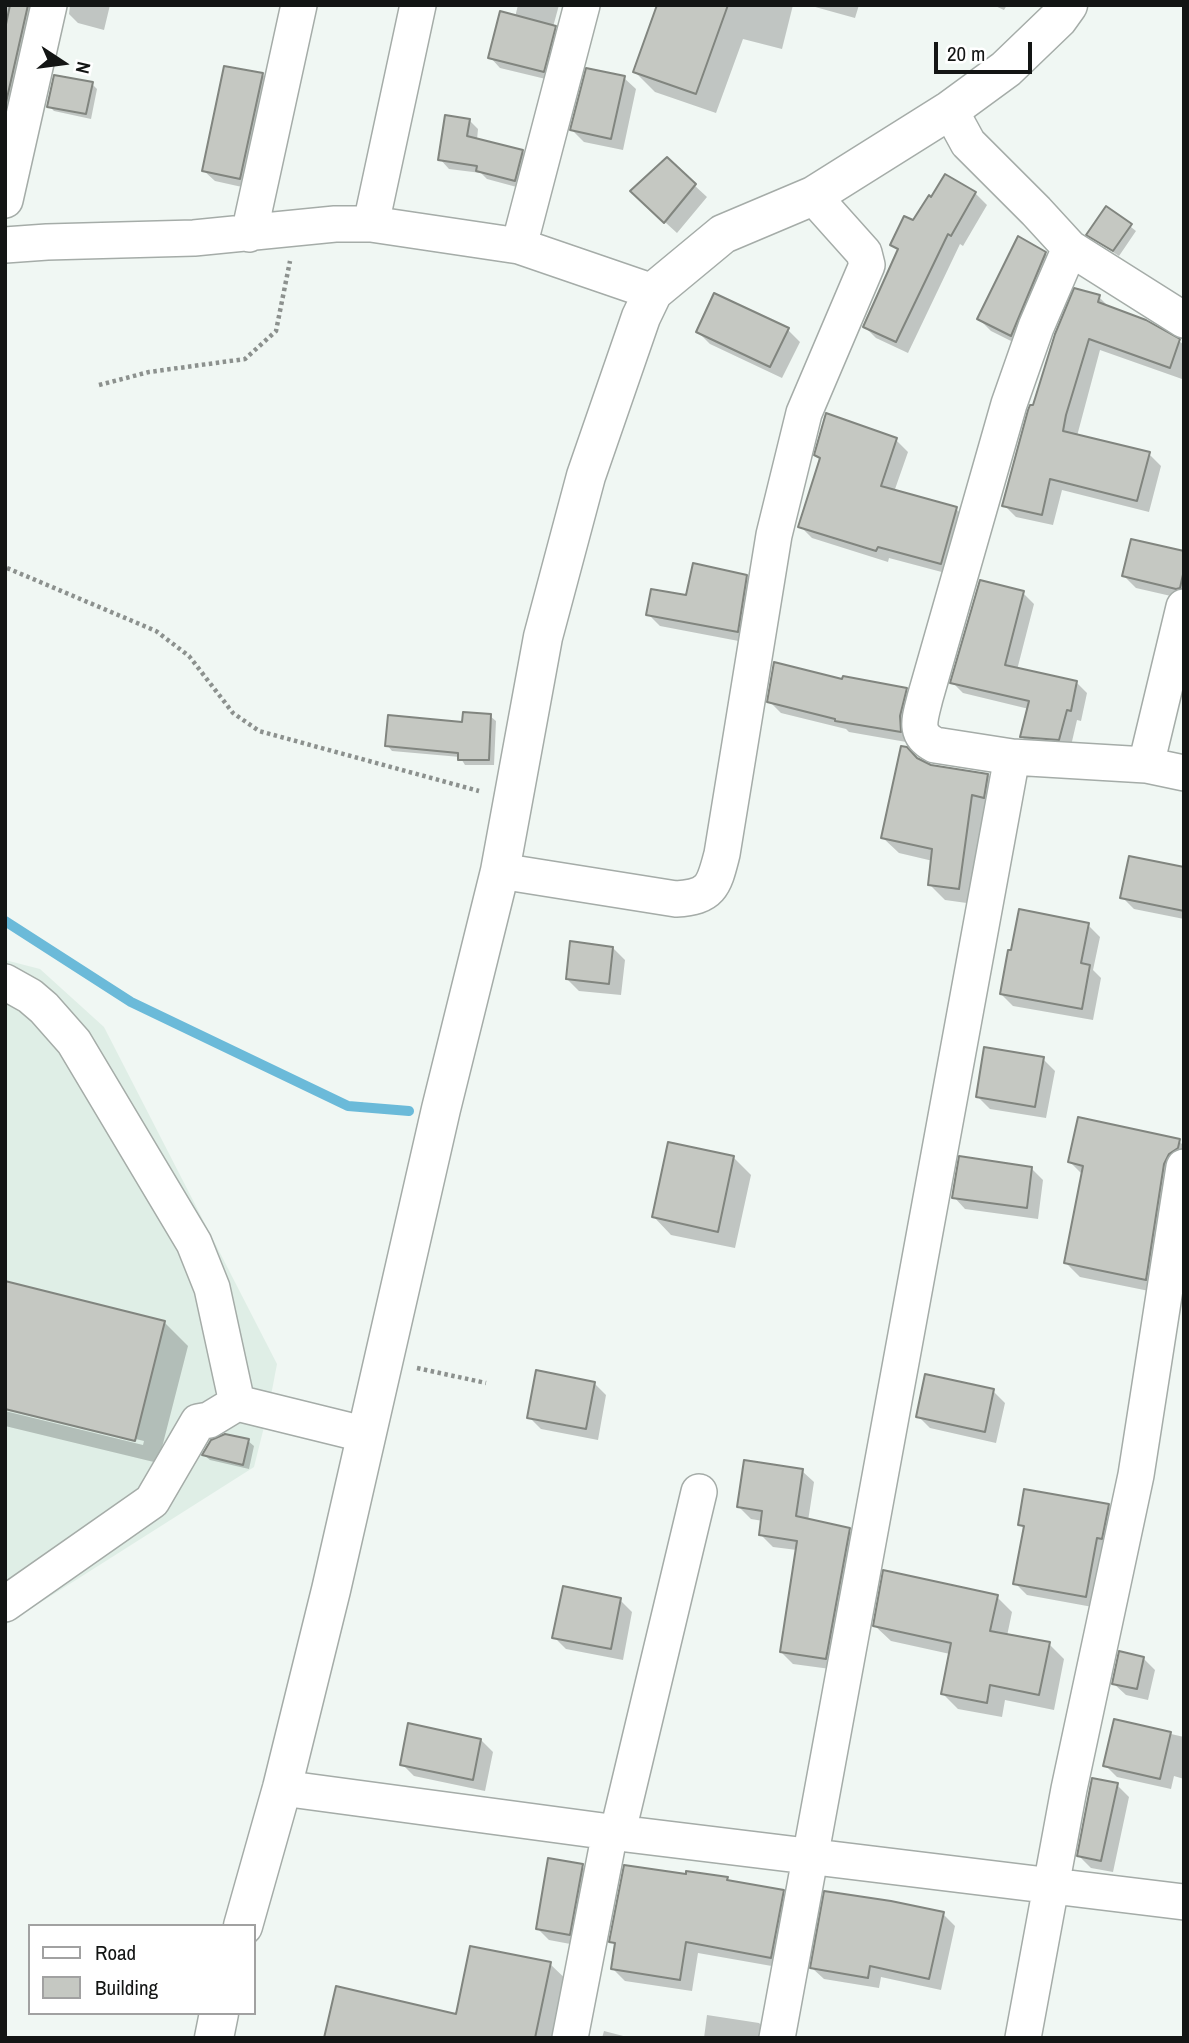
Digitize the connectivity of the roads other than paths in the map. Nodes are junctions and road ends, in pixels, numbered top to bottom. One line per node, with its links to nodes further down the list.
1 (49, 5): 8 (street)
2 (299, 5): 10 (street)
3 (418, 5): 9 (street)
4 (582, 5): 12 (street)
5 (1068, 5): 6 (main road)
6 (950, 110): 7 (main road); 13 (street)
7 (813, 196): 14 (main road); 20 (street)
8 (5, 200)
9 (371, 224): 10 (street); 12 (street)
10 (249, 234): 11 (street)
11 (5, 246)
12 (519, 246): 14 (street)
13 (1070, 248): 15 (street); 17 (street)
14 (653, 292): 20 (main road)
15 (1184, 320)
16 (1184, 607): 18 (street)
17 (1012, 757): 18 (street); 29 (street)
18 (1146, 765): 19 (street)
19 (1184, 773)
20 (500, 871): 24 (main road)
21 (5, 982): 23 (street)
22 (1184, 1167): 30 (street)
23 (237, 1403): 24 (street); 26 (street)
24 (367, 1436): 27 (main road)
25 (699, 1492): 28 (street)
26 (5, 1604)
27 (282, 1787): 28 (street); 32 (main road)
28 (614, 1831): 29 (street); 35 (street)
29 (809, 1856): 30 (street); 36 (street)
30 (1052, 1884): 31 (street); 37 (street)
31 (1184, 1902)
32 (244, 1924)
33 (219, 2015): 34 (main road)
34 (214, 2038)
35 (570, 2038)
36 (777, 2038)
37 (1023, 2038)

